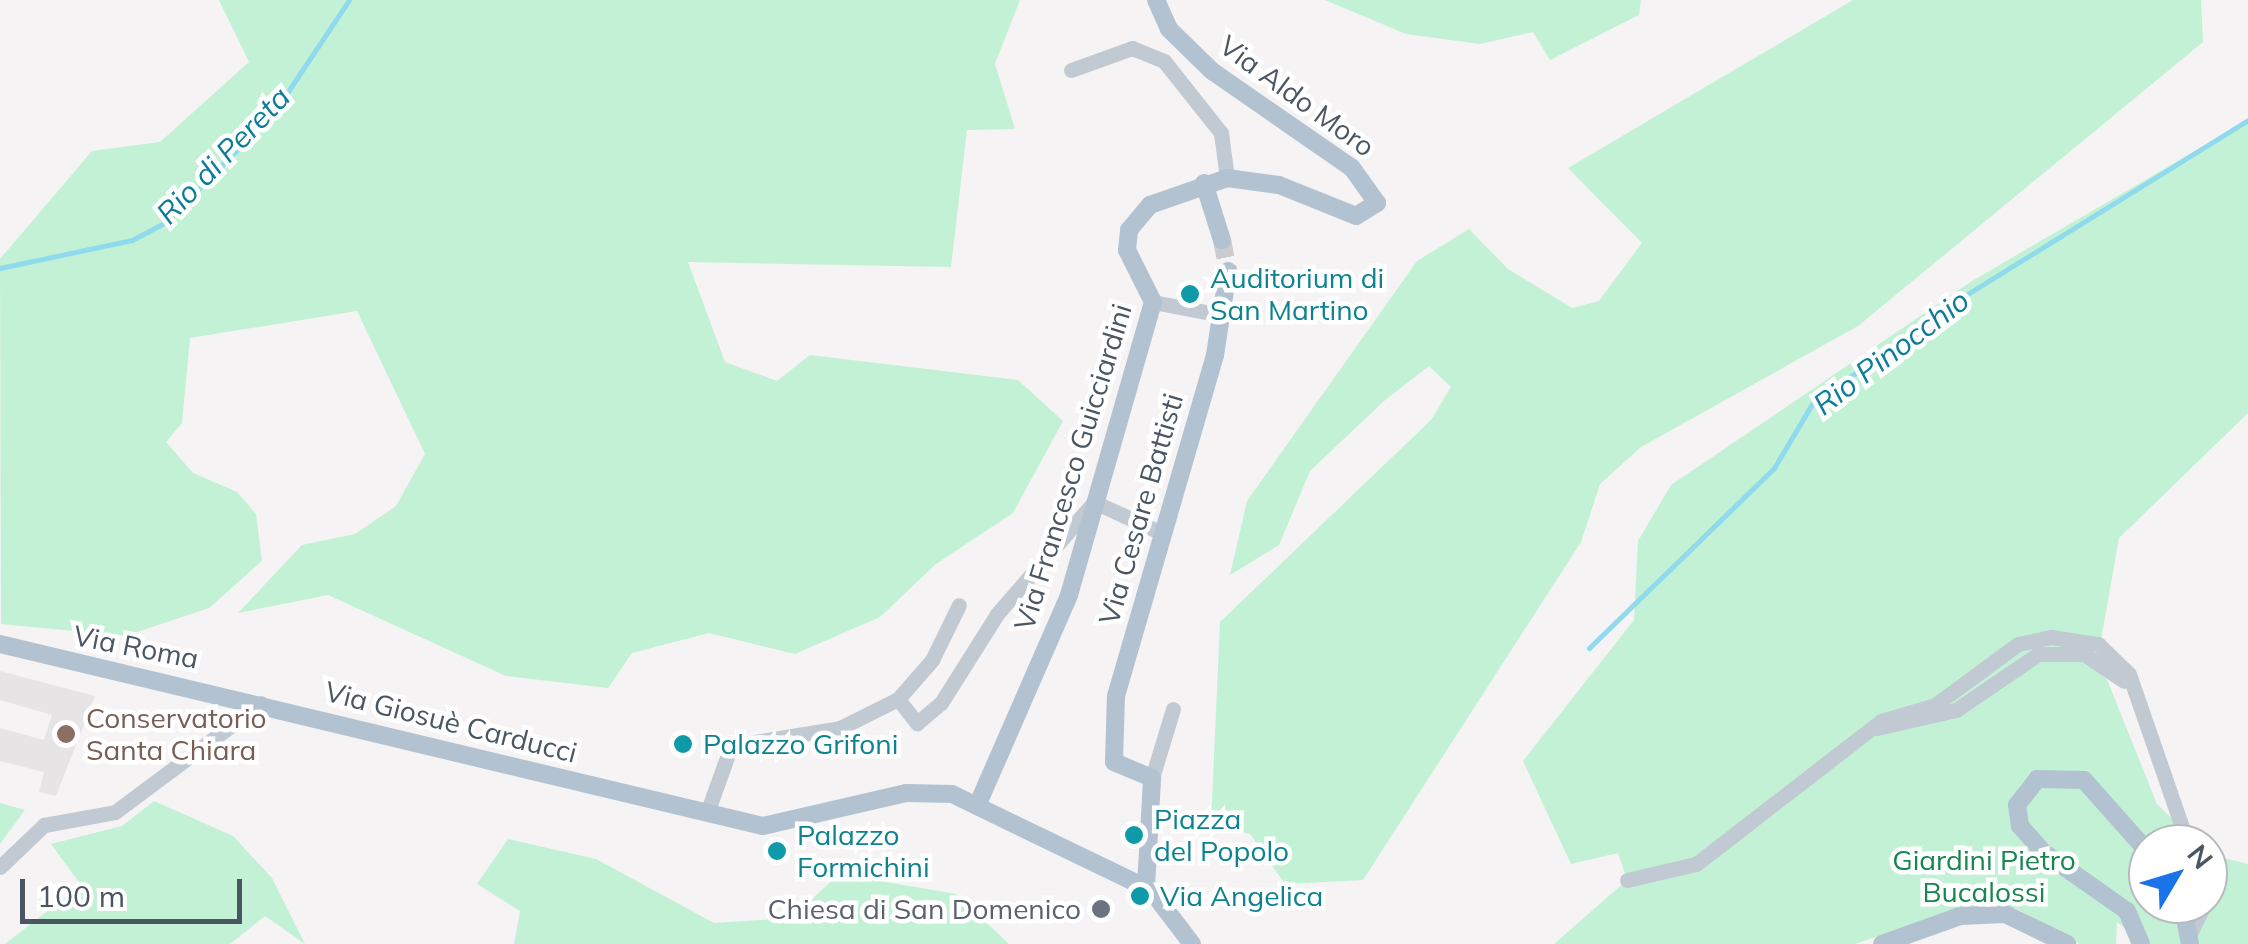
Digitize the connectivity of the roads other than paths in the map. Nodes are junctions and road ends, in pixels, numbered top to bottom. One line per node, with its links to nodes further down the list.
1 (1156, 0): 3 (main road, Via Aldo Moro)
2 (1071, 70): 3 (street, Via Aldo Moro)
3 (1227, 178): 4 (main road, Via Aldo Moro)
4 (1204, 183): 5 (main road); 7 (main road, Via Francesco Guicciardini)
5 (1222, 240)
6 (1228, 271): 8 (main road, Via Cesare Battisti)
7 (1153, 302): 8 (street); 9 (main road, Via Francesco Guicciardini)
8 (1221, 315): 10 (main road, Via Cesare Battisti)
9 (1094, 502): 10 (street); 13 (street); 17 (main road, Via Francesco Guicciardini)
10 (1162, 533): 16 (main road, Via Cesare Battisti)
11 (959, 604): 13 (street)
12 (0, 644): 14 (main road, Via Roma)
13 (898, 699): 18 (street)
14 (261, 703): 18 (main road, Via Giosuè Carducci); 21 (street)
15 (1174, 709): 16 (street)
16 (1152, 778): 23 (main road)
17 (977, 806): 18 (main road, Via Giosuè Carducci); 23 (main road, Via Giosuè Carducci)
18 (707, 813)
19 (2181, 824): 22 (street)
20 (2128, 830): 24 (main road)
21 (0, 867)
22 (1627, 880)
23 (1146, 887): 25 (main road)
24 (2128, 913)
25 (1192, 944)
26 (1882, 944): 27 (main road)
27 (2068, 944)

